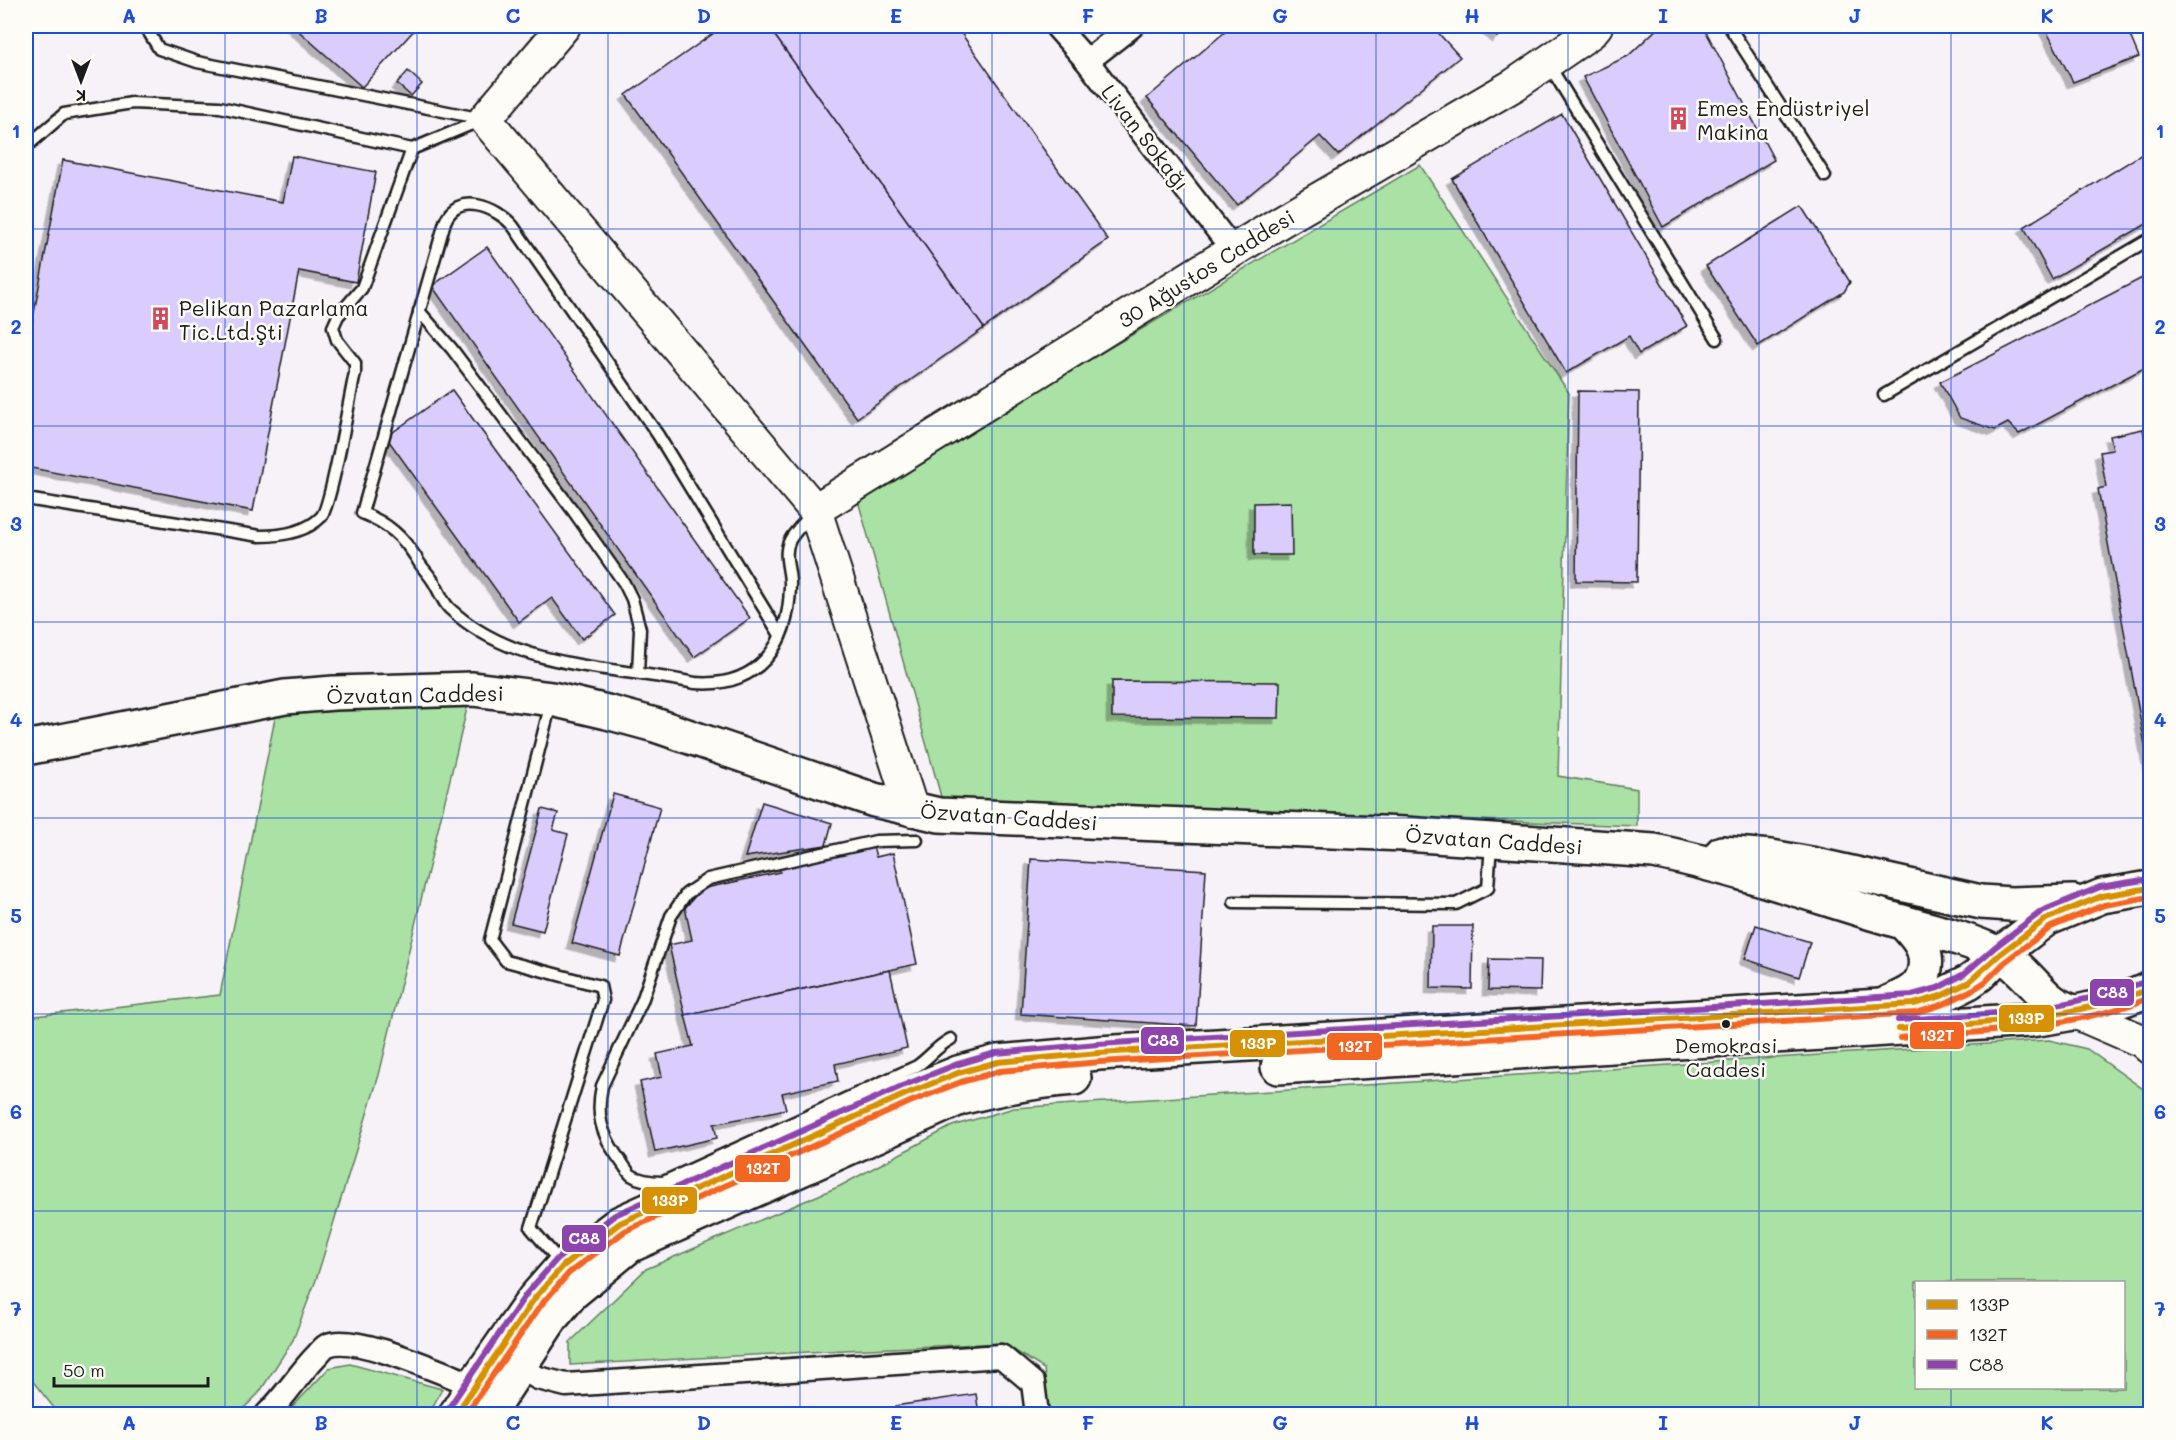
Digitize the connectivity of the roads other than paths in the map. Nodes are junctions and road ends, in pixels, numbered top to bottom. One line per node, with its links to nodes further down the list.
1 (145, 26): 9 (lane)
2 (564, 26): 9 (street)
3 (1056, 26): 7 (street, Livan Sokağı)
4 (1132, 26): 7 (street)
5 (1596, 26): 8 (street, 30 Ağustos Caddesi)
6 (1729, 26): 12 (lane)
7 (1087, 61): 14 (street, Livan Sokağı)
8 (1548, 62): 14 (street, 30 Ağustos Caddesi); 16 (lane)
9 (485, 119): 11 (lane); 19 (street)
10 (26, 147): 11 (lane)
11 (412, 149): 18 (lane)
12 (1825, 176)
13 (2151, 239): 17 (lane)
14 (1233, 250): 19 (street, 30 Ağustos Caddesi)
15 (419, 311): 20 (lane); 21 (lane); 21 (lane)
16 (1717, 339)
17 (1884, 395)
18 (26, 499)
19 (815, 510): 20 (lane); 24 (street)
20 (780, 635): 21 (lane)
21 (638, 673)
22 (552, 699): 23 (main road, Özvatan Caddesi); 24 (main road, Özvatan Caddesi); 40 (lane)
23 (26, 748)
24 (914, 825): 25 (main road, Özvatan Caddesi); 38 (lane)
25 (1491, 840): 26 (main road, Özvatan Caddesi); 29 (lane)
26 (1654, 851): 28 (main road); 32 (main road, Özvatan Caddesi)
27 (2151, 888): 28 (main road)
28 (2093, 899): 30 (main road); 31 (main road)
29 (1234, 902)
30 (2151, 914)
31 (2046, 919): 33 (main road); 34 (main road)
32 (1904, 922): 33 (main road, Özvatan Caddesi); 36 (main road)
33 (2000, 954): 34 (main road); 36 (main road)
34 (2033, 982): 37 (main road)
35 (2151, 991): 37 (main road); 39 (street)
36 (1884, 1005): 40 (main road)
37 (2077, 1013): 39 (street); 41 (main road)
38 (951, 1039)
39 (2146, 1045)
40 (563, 1266): 42 (main road)
41 (518, 1366): 45 (main road); 46 (street)
42 (474, 1385): 43 (street); 44 (main road)
43 (267, 1414)
44 (456, 1414)
45 (488, 1414)
46 (1037, 1414)

